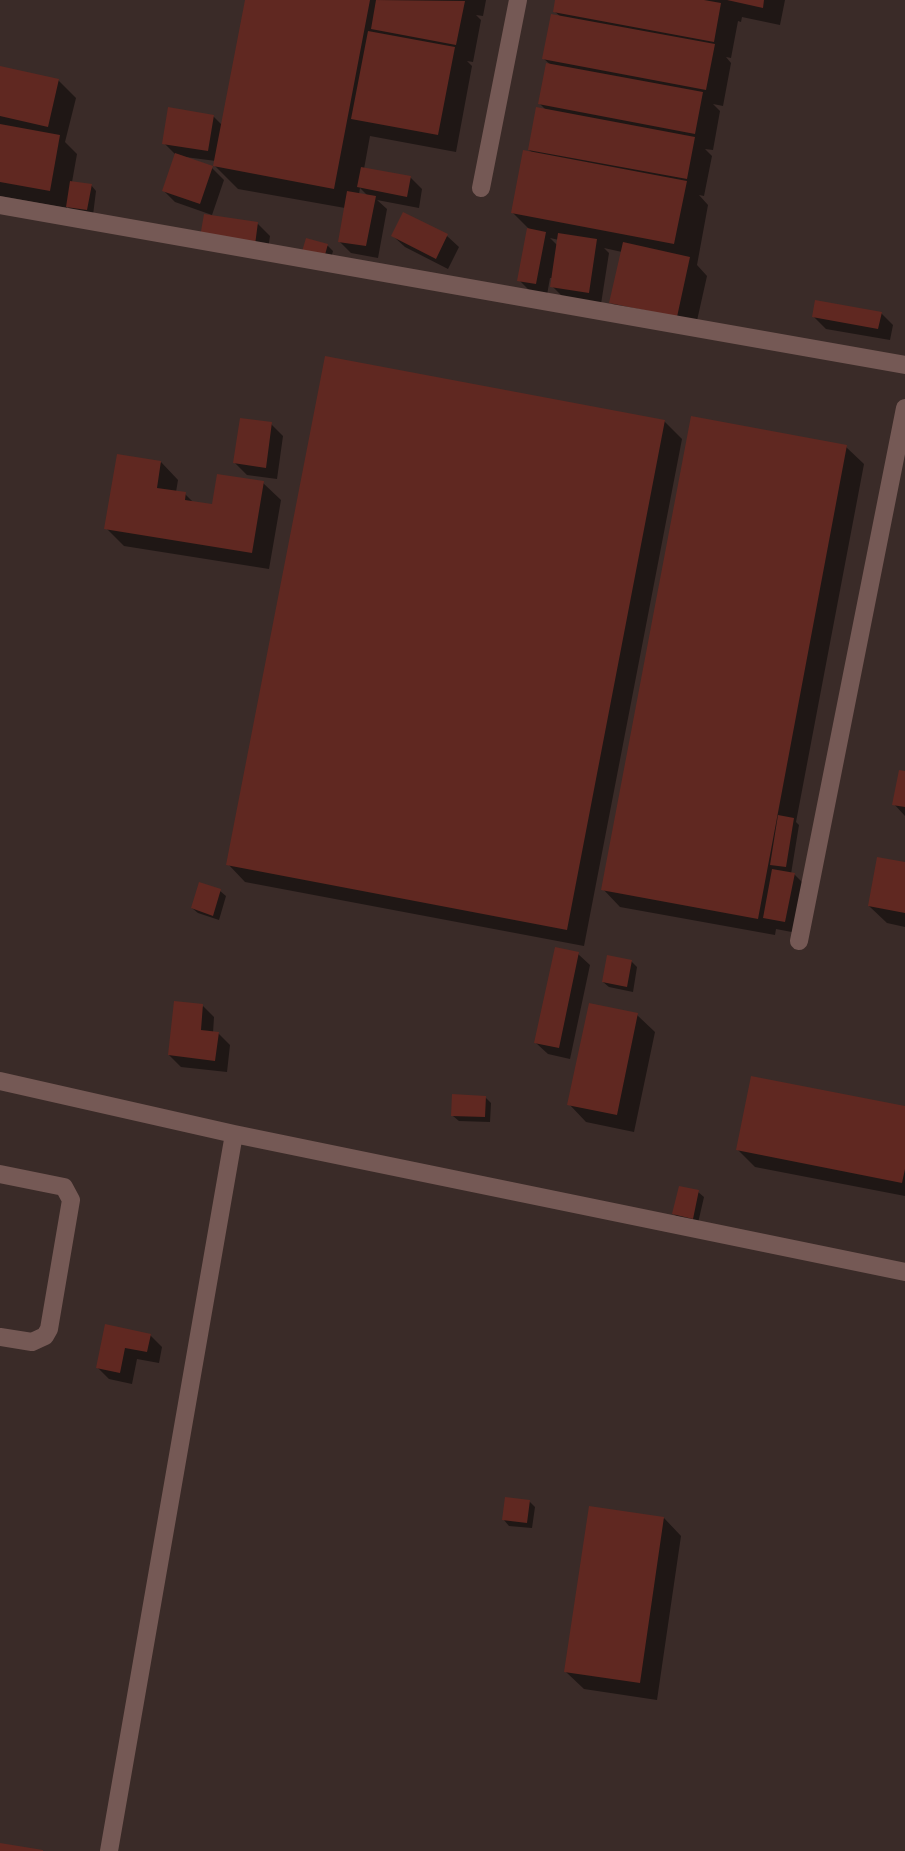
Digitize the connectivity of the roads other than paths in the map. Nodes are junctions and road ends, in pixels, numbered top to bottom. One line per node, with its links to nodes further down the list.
1 (518, 0): 2 (street)
2 (480, 188)
3 (0, 205): 4 (street)
4 (905, 365)
5 (905, 408): 6 (street)
6 (799, 941)
7 (0, 1081): 8 (street)
8 (234, 1134): 10 (street); 12 (street)
9 (0, 1174): 11 (street)
10 (905, 1272)
11 (0, 1337)
12 (109, 1851)

